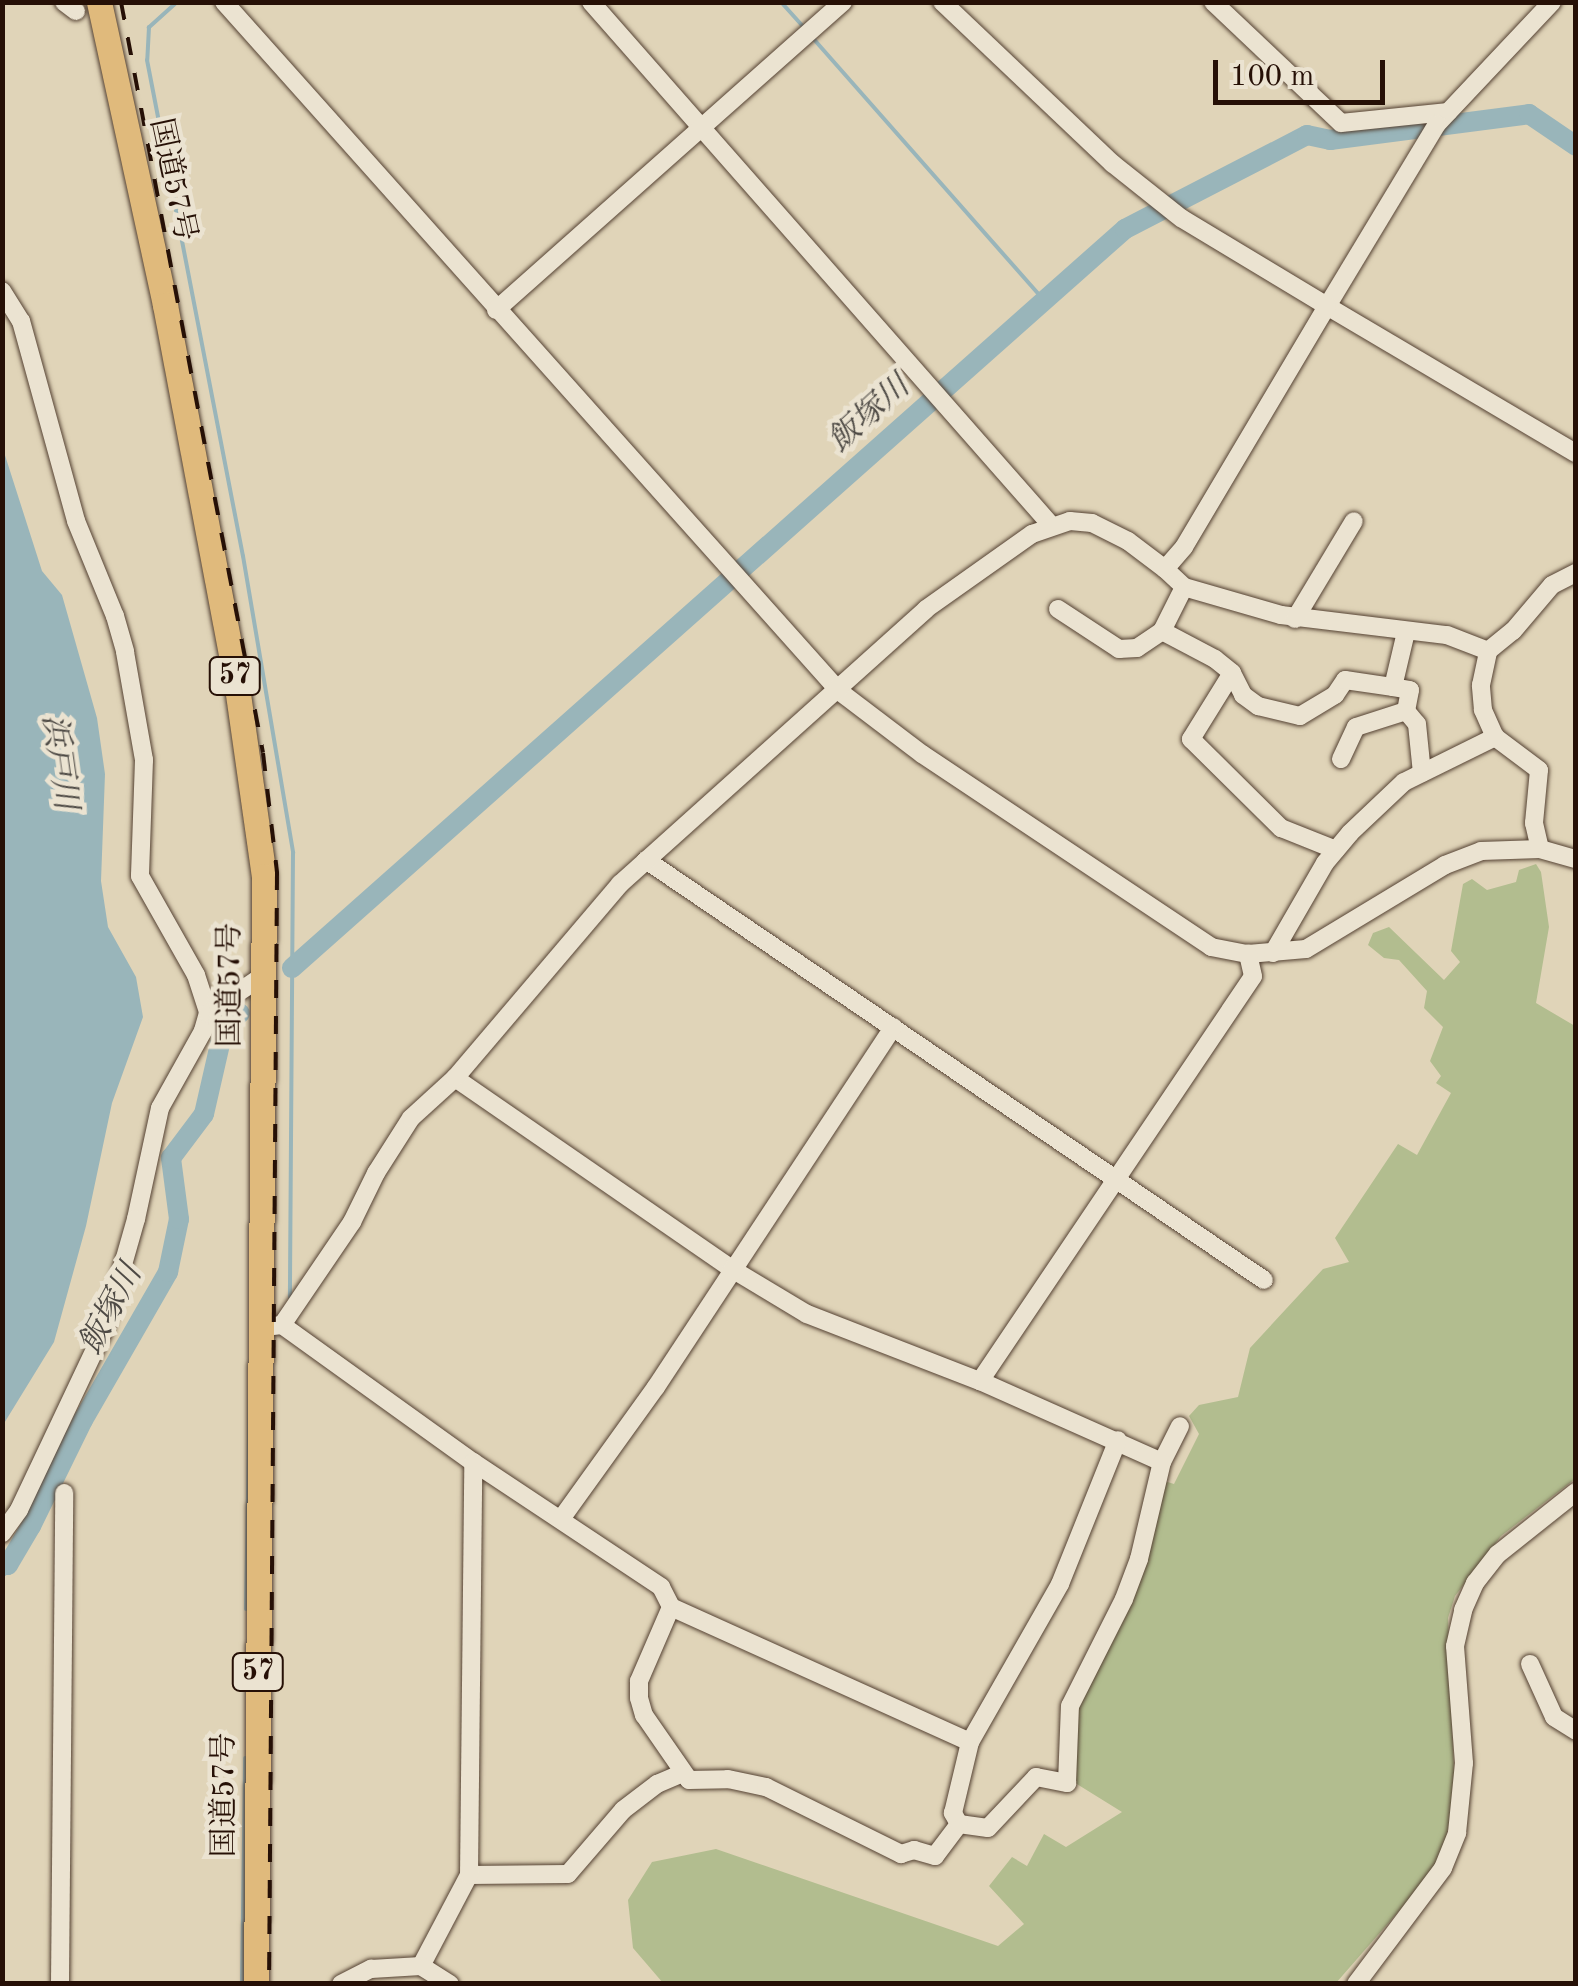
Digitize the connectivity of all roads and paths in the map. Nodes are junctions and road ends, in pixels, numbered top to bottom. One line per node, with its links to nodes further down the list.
1 (224, 2): 12 (street)
2 (591, 2): 9 (street)
3 (843, 2): 9 (street)
4 (942, 2): 11 (street)
5 (1212, 2): 8 (street)
6 (1552, 2): 8 (street)
7 (80, 5): 37 (highway, 国道57号 / 57)
8 (1448, 112): 11 (street)
9 (701, 127): 12 (street); 15 (street)
10 (2, 292): 38 (street)
11 (1327, 306): 13 (street); 16 (street)
12 (496, 310): 26 (street)
13 (1576, 453)
14 (1354, 521): 20 (street)
15 (1050, 525): 16 (street); 26 (street)
16 (1165, 569): 18 (street)
17 (1576, 573): 23 (street)
18 (1184, 586): 20 (street); 21 (street)
19 (1058, 609): 21 (street)
20 (1294, 618): 22 (street)
21 (1162, 631): 24 (street)
22 (1406, 632): 23 (street); 25 (street)
23 (1488, 650): 28 (street)
24 (1232, 673): 25 (street); 32 (street)
25 (1393, 687): 27 (street)
26 (839, 690): 34 (street); 36 (street)
27 (1406, 711): 29 (street); 30 (street)
28 (1496, 737): 30 (street); 31 (street)
29 (1340, 759)
30 (1422, 773): 32 (street)
31 (1540, 849): 33 (street); 35 (street)
32 (1336, 850): 35 (street)
33 (1576, 859)
34 (646, 860): 39 (street); 40 (street)
35 (1274, 953): 36 (street)
36 (1248, 954): 41 (street)
37 (264, 975): 38 (street); 44 (highway, 国道57号 / 57)
38 (208, 1013): 53 (street)
39 (894, 1027): 41 (street); 42 (street)
40 (454, 1078): 42 (street); 44 (street)
41 (1117, 1180): 43 (street); 45 (street)
42 (732, 1270): 45 (street); 52 (street)
43 (1264, 1280)
44 (271, 1326): 48 (street); 63 (highway, 国道57号 / 57)
45 (980, 1381): 47 (street)
46 (1180, 1426): 49 (street)
47 (1118, 1440): 49 (street); 57 (street)
48 (473, 1462): 52 (street); 60 (street)
49 (1162, 1462): 59 (street)
50 (1576, 1492): 66 (street)
51 (64, 1493): 62 (street)
52 (561, 1519): 54 (street)
53 (2, 1532)
54 (671, 1607): 57 (street); 58 (street)
55 (1530, 1664): 56 (street)
56 (1576, 1732)
57 (970, 1742): 59 (street)
58 (683, 1774): 59 (street); 60 (street)
59 (959, 1824)
60 (470, 1875): 61 (street)
61 (421, 1966): 64 (street); 65 (street)
62 (60, 1984)
63 (256, 1984)
64 (341, 1984)
65 (450, 1984)
66 (1356, 1984)

